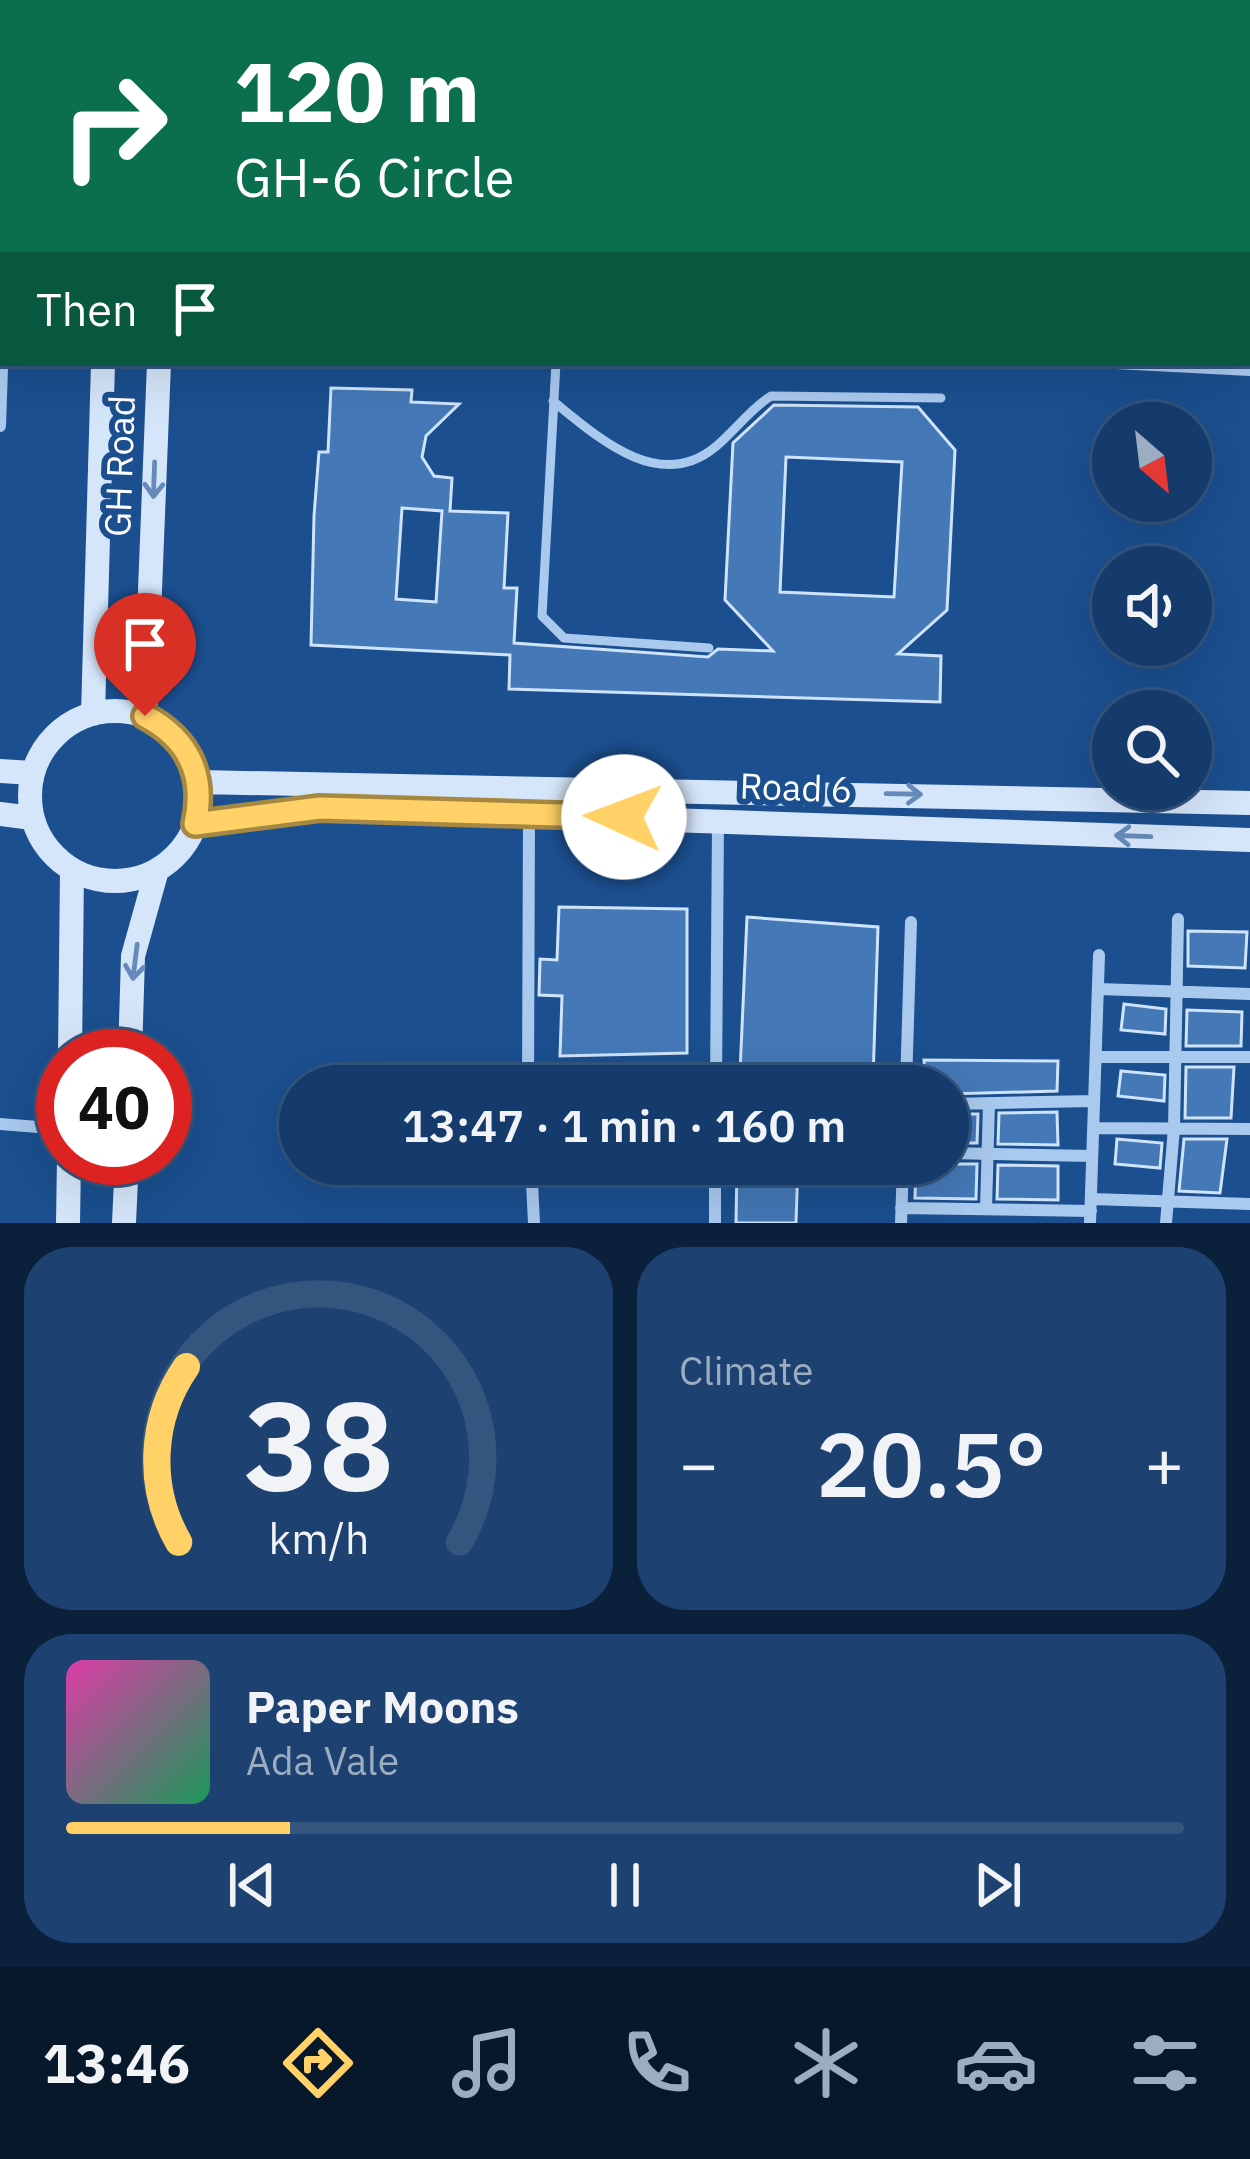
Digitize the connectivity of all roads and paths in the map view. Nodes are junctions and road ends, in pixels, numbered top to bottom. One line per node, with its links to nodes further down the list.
1 (2, 366): 9 (street)
2 (103, 366): 11 (street, GH Road)
3 (159, 366): 12 (street, GH Road, one-way to 12)
4 (556, 366): 8 (lane)
5 (1185, 366): 6 (street)
6 (1250, 370)
7 (941, 398): 8 (lane)
8 (553, 401): 10 (lane)
9 (0, 422)
10 (709, 648)
11 (93, 714): 12 (street); 14 (street)
12 (145, 716): 15 (street)
13 (0, 771): 14 (street)
14 (32, 773): 19 (street)
15 (199, 782): 16 (street, Road 6, one-way to 16); 21 (street)
16 (1250, 803)
17 (0, 814): 19 (street)
18 (529, 814): 20 (street, Road 6); 21 (street, Road 6); 36 (street)
19 (32, 818): 23 (street)
20 (718, 820): 22 (street, Road 6, one-way to 20); 37 (street)
21 (195, 824): 24 (street)
22 (1250, 839)
23 (72, 870): 24 (street); 31 (street)
24 (157, 870): 32 (street, one-way to 32)
25 (1178, 919): 29 (street)
26 (911, 922): 38 (street)
27 (1099, 955): 28 (street)
28 (1098, 989): 29 (street); 34 (street)
29 (1176, 992): 30 (street); 33 (street)
30 (1250, 994)
31 (70, 1029)
32 (131, 1029)
33 (1172, 1056): 34 (street); 35 (street); 45 (street)
34 (1096, 1057): 39 (street)
35 (1250, 1057)
36 (528, 1065)
37 (716, 1065)
38 (906, 1065)
39 (1094, 1101): 41 (street); 44 (street)
40 (969, 1103): 41 (street)
41 (989, 1103): 48 (street)
42 (0, 1124): 43 (street)
43 (36, 1127)
44 (1093, 1128): 45 (street); 49 (street)
45 (1174, 1128): 46 (street); 55 (street)
46 (1250, 1129)
47 (969, 1153): 48 (street)
48 (988, 1153): 49 (street); 57 (street)
49 (1092, 1156): 58 (street)
50 (69, 1185): 60 (street)
51 (126, 1185): 61 (street)
52 (532, 1185): 62 (street)
53 (716, 1185): 63 (street)
54 (902, 1185): 59 (street)
55 (1168, 1199): 56 (street); 58 (street); 64 (street)
56 (1250, 1204)
57 (986, 1209): 58 (street); 59 (street)
58 (1091, 1211)
59 (901, 1216)
60 (68, 1223)
61 (124, 1223)
62 (534, 1223)
63 (715, 1223)
64 (1166, 1223)

